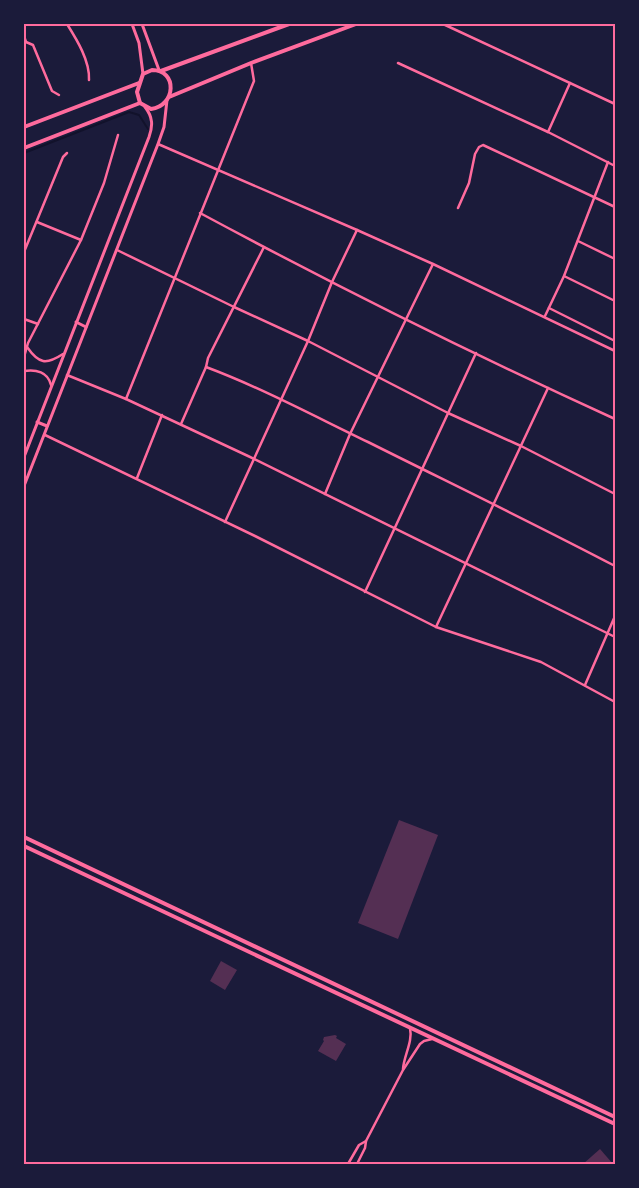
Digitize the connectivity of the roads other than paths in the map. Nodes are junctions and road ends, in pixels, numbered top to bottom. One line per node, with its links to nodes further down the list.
1 (67, 24): 13 (street)
2 (132, 24): 12 (main road)
3 (142, 24): 11 (main road)
4 (289, 24): 11 (main road)
5 (356, 24): 9 (main road)
6 (443, 24): 15 (street)
7 (24, 36): 8 (street)
8 (25, 42): 16 (street)
9 (251, 63): 17 (main road); 29 (street)
10 (398, 63): 22 (street)
11 (160, 71): 12 (main road); 17 (main road)
12 (143, 74): 14 (main road)
13 (89, 80)
14 (139, 83): 18 (main road); 21 (main road)
15 (570, 83): 19 (street); 22 (street)
16 (59, 96)
17 (168, 98): 20 (main road); 24 (main road)
18 (140, 103): 20 (main road); 25 (main road)
19 (615, 104)
20 (145, 107): 54 (main road)
21 (24, 127)
22 (548, 132): 27 (street)
23 (118, 135): 38 (street)
24 (158, 144): 29 (street); 41 (main road)
25 (24, 148)
26 (67, 153): 34 (street)
27 (608, 162): 28 (street); 30 (street)
28 (615, 166)
29 (218, 169): 33 (street); 35 (street)
30 (594, 196): 31 (street); 32 (street); 39 (street)
31 (615, 207)
32 (458, 208)
33 (200, 213): 40 (street); 46 (street)
34 (37, 222): 37 (street); 38 (street)
35 (357, 230): 44 (street); 47 (street)
36 (24, 240): 37 (street)
37 (28, 240): 42 (street)
38 (81, 240): 55 (street)
39 (578, 241): 43 (street); 45 (street)
40 (264, 247): 47 (street); 49 (street)
41 (116, 250): 46 (street); 56 (main road)
42 (24, 252)
43 (615, 259)
44 (433, 264): 51 (street); 53 (street)
45 (564, 276): 48 (street); 50 (street)
46 (174, 279): 49 (street); 70 (street)
47 (332, 282): 53 (street); 57 (street)
48 (615, 301)
49 (234, 307): 57 (street); 64 (street)
50 (549, 308): 51 (street); 58 (street)
51 (545, 316): 60 (street)
52 (24, 319): 55 (street)
53 (406, 319): 61 (street); 67 (street)
54 (76, 322): 56 (main road); 62 (main road)
55 (38, 324): 59 (street)
56 (86, 327): 66 (main road)
57 (308, 341): 67 (street); 71 (street)
58 (615, 341)
59 (27, 347): 62 (street); 63 (street)
60 (615, 351)
61 (476, 353): 69 (street); 72 (street)
62 (63, 354): 68 (main road)
63 (24, 357)
64 (206, 367): 71 (street); 76 (street)
65 (24, 371): 68 (street)
66 (67, 375): 70 (street); 77 (main road)
67 (378, 376): 72 (street); 79 (street)
68 (51, 385): 75 (main road)
69 (548, 388): 74 (street); 80 (street)
70 (126, 399): 73 (street)
71 (281, 400): 79 (street); 82 (street)
72 (448, 413): 80 (street); 83 (street)
73 (162, 415): 76 (street); 84 (street)
74 (615, 418)
75 (37, 422): 77 (main road); 81 (main road)
76 (181, 425): 82 (street)
77 (47, 426): 78 (main road)
78 (44, 434): 84 (street); 85 (main road)
79 (350, 434): 83 (street); 86 (street)
80 (521, 446): 87 (street); 88 (street)
81 (24, 457)
82 (253, 459): 86 (street); 89 (street)
83 (422, 469): 88 (street); 90 (street)
84 (137, 478): 89 (street)
85 (24, 486)
86 (325, 494): 90 (street)
87 (615, 494)
88 (493, 503): 91 (street); 92 (street)
89 (225, 522): 93 (street)
90 (394, 529): 91 (street); 93 (street)
91 (465, 563): 95 (street); 96 (street)
92 (615, 566)
93 (366, 592): 95 (street)
94 (615, 616): 96 (street)
95 (436, 626): 98 (street)
96 (607, 633): 97 (street); 98 (street)
97 (615, 637)
98 (585, 685): 99 (street)
99 (615, 702)
100 (24, 838): 105 (main road)
101 (24, 846): 102 (main road)
102 (410, 1026): 103 (main road); 104 (street)
103 (433, 1038): 104 (street); 106 (main road)
104 (404, 1070): 107 (street)
105 (615, 1117)
106 (615, 1124)
107 (366, 1141): 108 (street); 109 (street)
108 (348, 1164)
109 (357, 1164)

